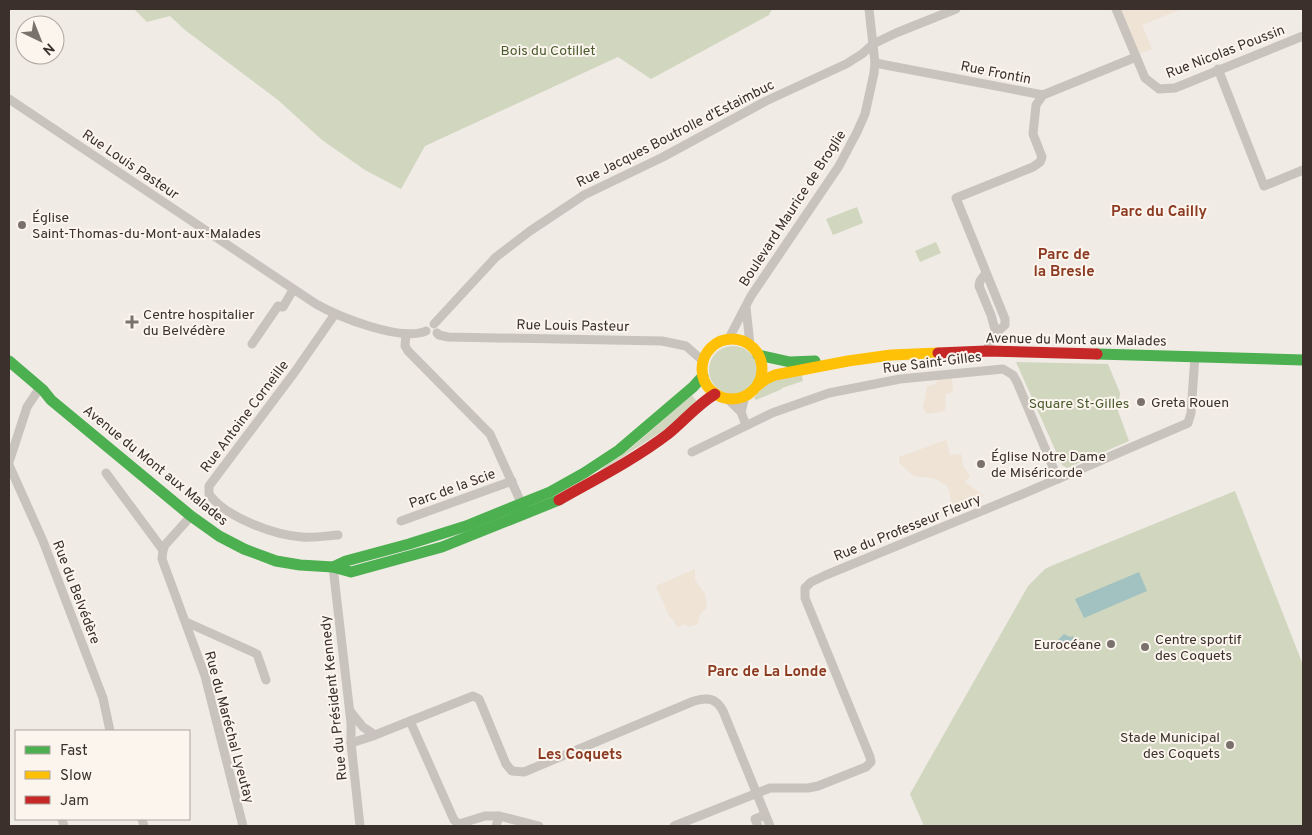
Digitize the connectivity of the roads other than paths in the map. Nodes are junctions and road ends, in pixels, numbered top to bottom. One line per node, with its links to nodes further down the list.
1 (869, 9): 5 (street, Boulevard Maurice de Broglie)
2 (956, 9): 5 (street, Rue Jacques Boutrolle d'Estaimbuc)
3 (1116, 9): 6 (street, Rue Nicolas Poussin)
4 (1303, 36): 8 (street, Rue Nicolas Poussin)
5 (874, 44): 7 (street, Boulevard Maurice de Broglie); 15 (street, Rue Jacques Boutrolle d'Estaimbuc)
6 (1136, 57): 8 (street, Rue Nicolas Poussin); 9 (street, Rue Frontin)
7 (875, 63): 9 (street, Rue Frontin); 13 (street, Boulevard Maurice de Broglie)
8 (1218, 69): 11 (street)
9 (1043, 95): 20 (street)
10 (9, 99): 12 (street, Rue Louis Pasteur)
11 (1303, 170)
12 (294, 290): 14 (street, Rue Louis Pasteur); 18 (street)
13 (746, 305): 17 (street, Boulevard Maurice de Broglie); 19 (street, Boulevard Maurice de Broglie)
14 (336, 314): 16 (street, Rue Louis Pasteur); 45 (street, Rue Antoine Corneille)
15 (435, 329): 16 (street, Rue Louis Pasteur); 25 (street, Rue Louis Pasteur)
16 (406, 334): 41 (street)
17 (728, 340): 19 (street); 25 (street)
18 (252, 344)
19 (750, 345): 21 (street)
20 (986, 351): 22 (street, Avenue du Mont aux Malades); 26 (street, Avenue du Mont aux Malades)
21 (758, 355): 26 (street, Avenue du Mont aux Malades); 29 (street)
22 (1194, 356): 23 (street, Avenue du Mont aux Malades); 40 (street, Rue du Professeur Fleury)
23 (1303, 360)
24 (9, 361): 34 (street, Avenue du Mont aux Malades)
25 (703, 361): 28 (street)
26 (848, 361): 29 (street, Avenue du Mont aux Malades)
27 (9, 371): 30 (street, Avenue du Mont aux Malades)
28 (703, 376): 31 (street); 42 (street, Avenue du Mont aux Malades)
29 (757, 386): 32 (street)
30 (36, 392): 34 (street, Avenue du Mont aux Malades); 38 (street, Rue du Belvédère)
31 (716, 394): 33 (street); 42 (street, Avenue du Mont aux Malades)
32 (746, 396): 33 (street); 35 (street)
33 (728, 399): 35 (street)
34 (51, 400): 43 (street, Avenue du Mont aux Malades)
35 (740, 412): 36 (street)
36 (746, 425): 37 (street, Rue Saint-Gilles); 40 (street, Rue Saint-Gilles)
37 (692, 452)
38 (9, 463): 52 (street, Rue du Belvédère)
39 (106, 473): 46 (street, Rue du Maréchal Lyeutay)
40 (1058, 479): 55 (street, Rue du Professeur Fleury)
41 (512, 481): 42 (street); 44 (street, Parc de la Scie)
42 (524, 509): 47 (street, Avenue du Mont aux Malades)
43 (192, 516): 46 (street); 47 (street, Avenue du Mont aux Malades)
44 (401, 521)
45 (338, 535)
46 (162, 550): 48 (street, Rue du Maréchal Lyeutay)
47 (333, 567): 50 (street, Rue du Président Kennedy)
48 (186, 622): 49 (street); 59 (street, Rue du Maréchal Lyeutay)
49 (266, 680)
50 (350, 711): 53 (street); 54 (street, Rue du Président Kennedy)
51 (410, 721): 53 (street); 55 (street); 58 (street)
52 (110, 730)
53 (375, 735): 54 (street)
54 (351, 742): 60 (street, Rue du Président Kennedy)
55 (757, 794): 56 (street); 63 (street)
56 (765, 815): 64 (street); 65 (street)
57 (499, 816): 58 (street); 61 (street); 62 (street)
58 (456, 823)
59 (243, 826)
60 (360, 826)
61 (496, 826)
62 (539, 826)
63 (674, 826)
64 (758, 826)
65 (770, 826)

